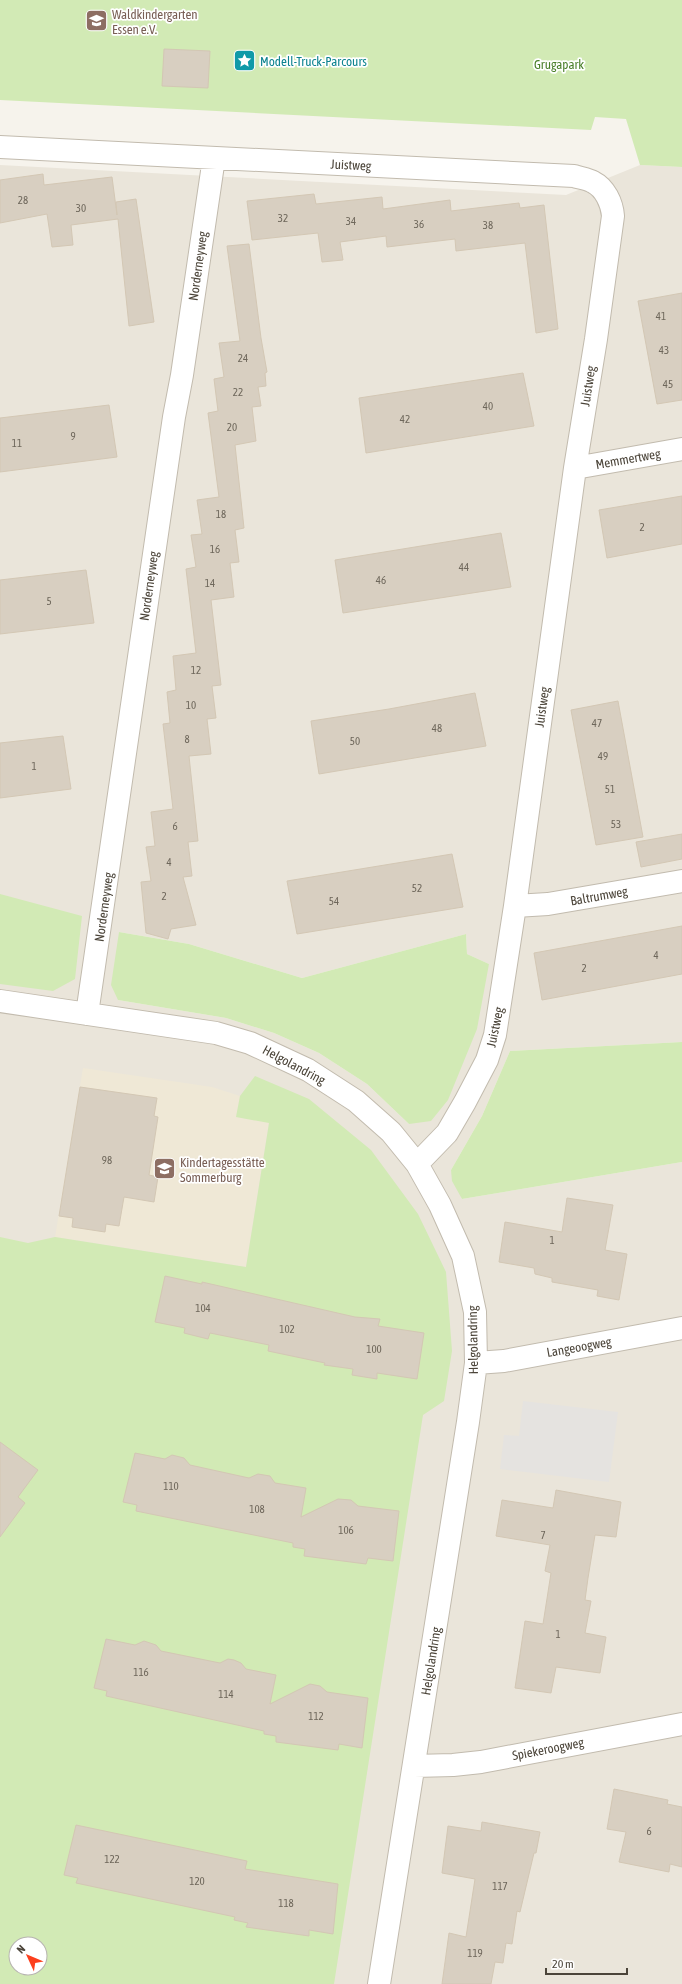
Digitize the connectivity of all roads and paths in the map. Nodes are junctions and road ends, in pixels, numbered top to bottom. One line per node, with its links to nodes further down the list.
1 (0, 147): 2 (street, Juistweg)
2 (214, 158): 4 (street, Juistweg); 8 (street, Norderneyweg)
3 (682, 449): 4 (street, Memmertweg)
4 (575, 468): 6 (street, Juistweg)
5 (682, 881): 6 (street, Baltrumweg)
6 (515, 906): 9 (street, Juistweg)
7 (0, 1001): 8 (street, Helgolandring)
8 (87, 1014): 9 (street, Helgolandring)
9 (417, 1164): 11 (street, Helgolandring)
10 (682, 1328): 11 (street, Langeoogweg)
11 (476, 1363): 13 (street, Helgolandring)
12 (682, 1724): 13 (street, Spiekeroogweg)
13 (414, 1766): 14 (street, Helgolandring)
14 (379, 1984)

